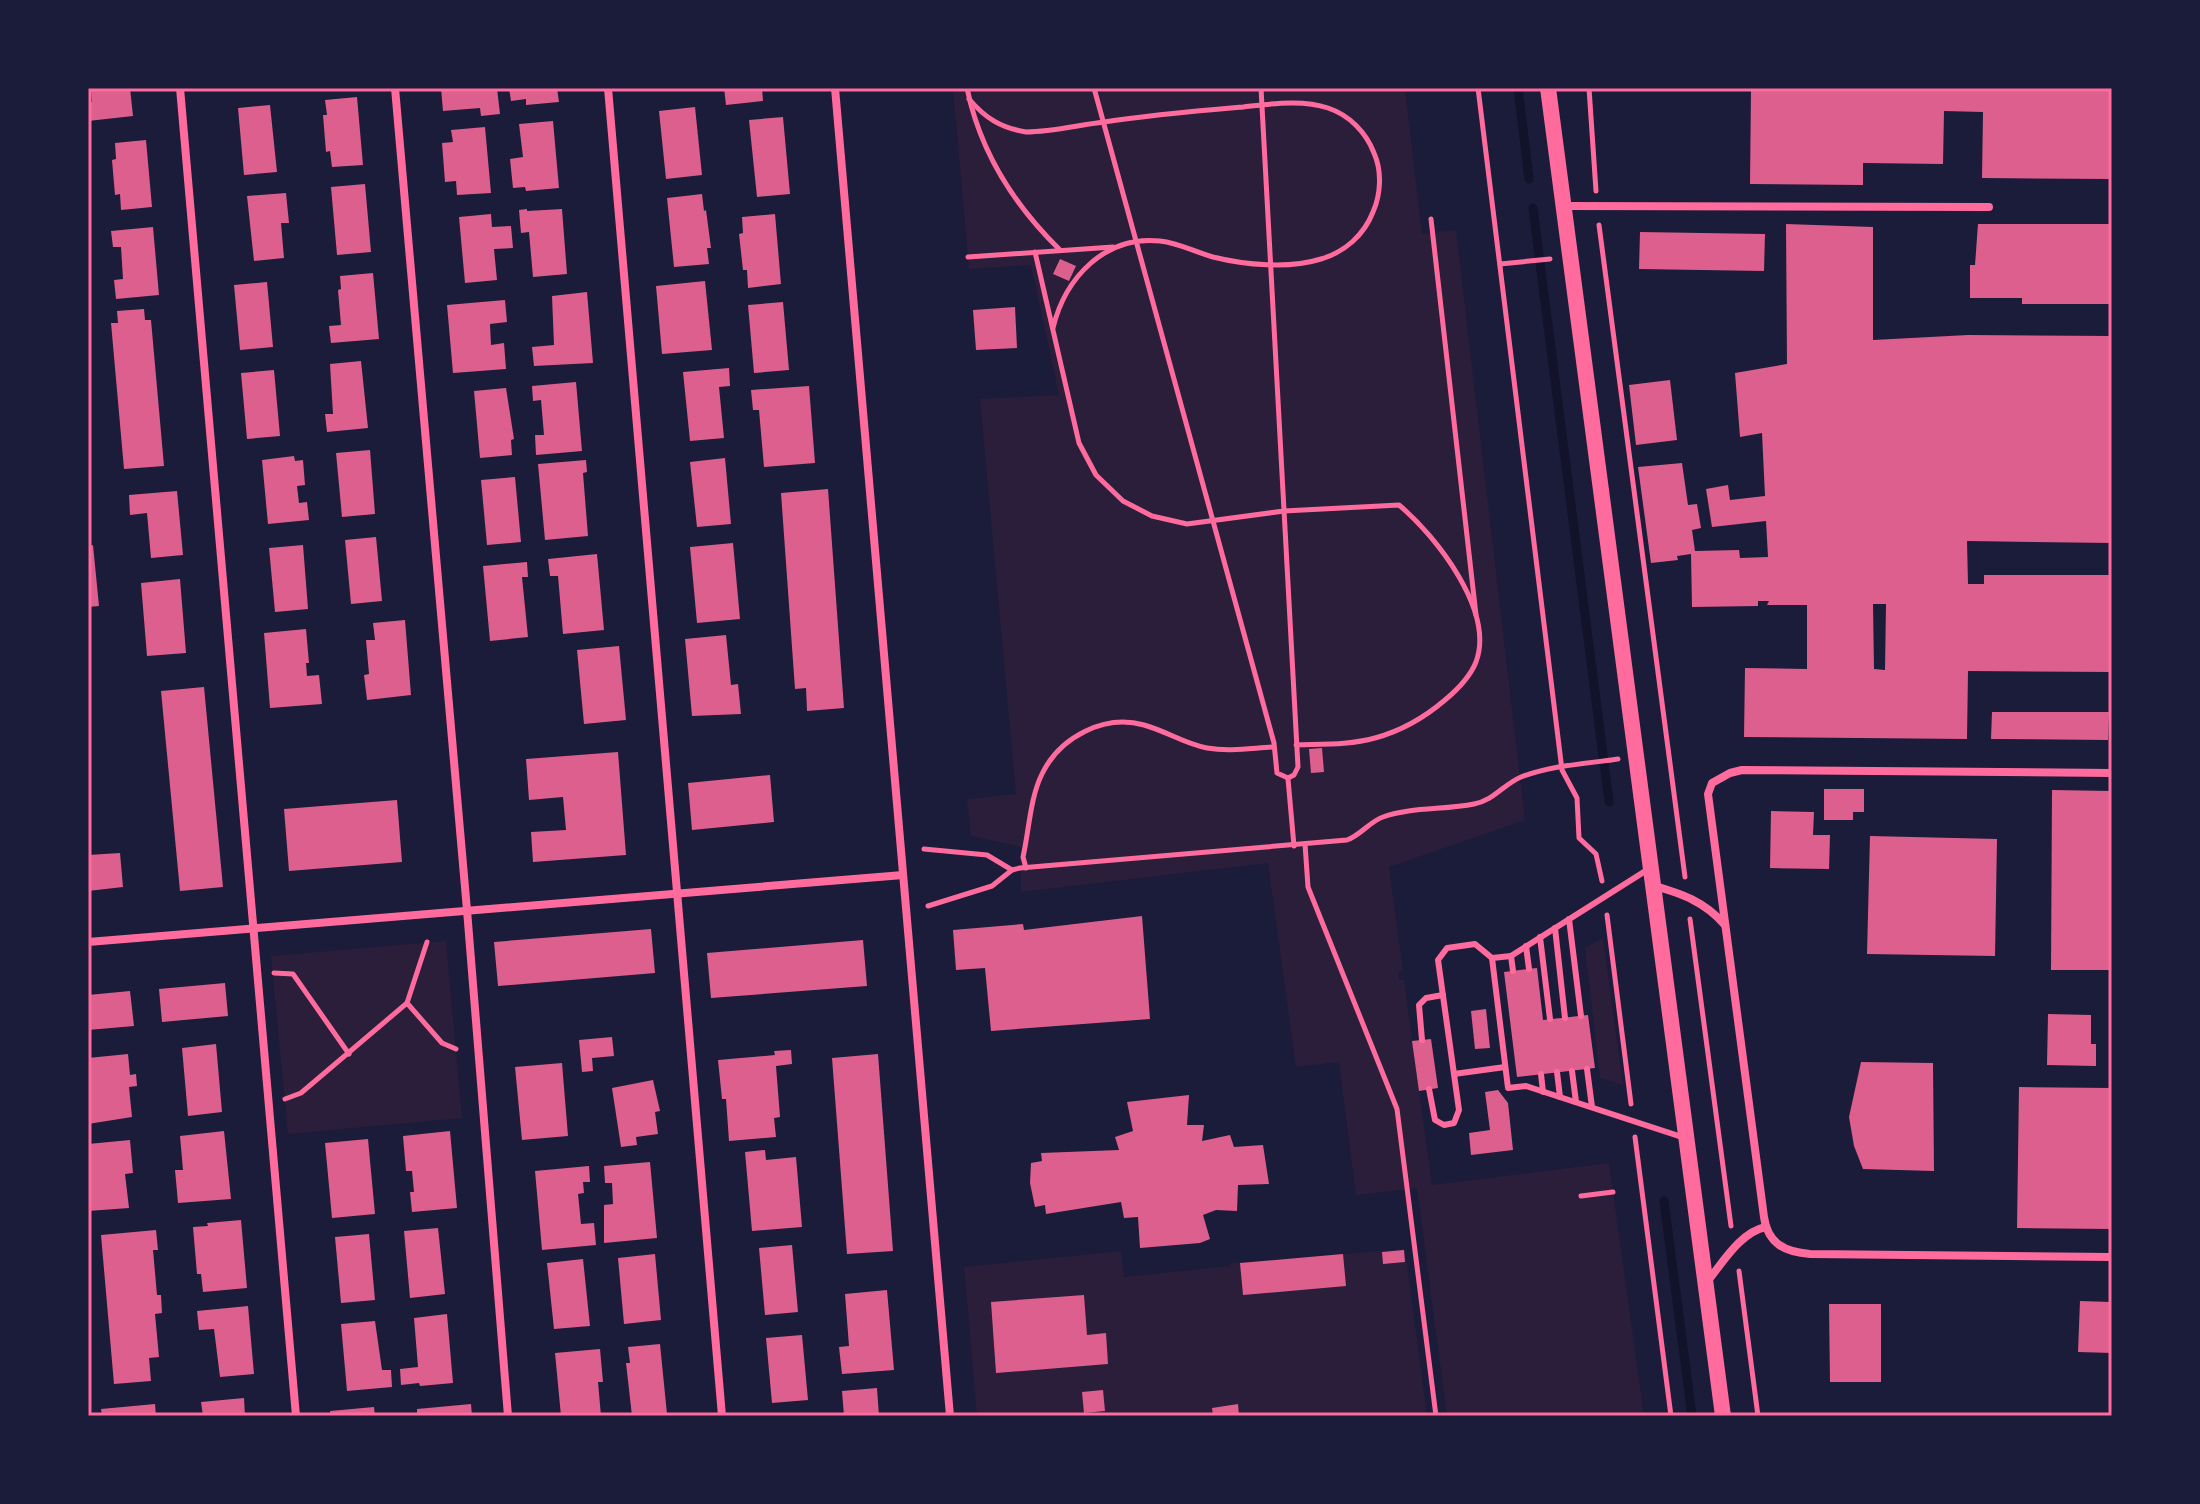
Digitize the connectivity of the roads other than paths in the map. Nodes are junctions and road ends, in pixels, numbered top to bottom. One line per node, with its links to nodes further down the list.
1 (180, 88): 15 (street)
2 (395, 88): 12 (street)
3 (608, 88): 11 (street)
4 (835, 88): 9 (street)
5 (1548, 88): 6 (main road)
6 (1563, 206): 7 (street); 10 (main road)
7 (1989, 207)
8 (2112, 773): 14 (street)
9 (903, 875): 11 (street); 49 (street)
10 (1651, 877): 13 (lane); 14 (street); 42 (main road)
11 (676, 894): 12 (street); 48 (street)
12 (467, 910): 15 (street); 47 (street)
13 (1569, 919): 16 (lane); 25 (lane)
14 (1726, 926): 43 (street)
15 (253, 927): 18 (street); 46 (street)
16 (1555, 928): 17 (lane); 26 (lane)
17 (1540, 937): 19 (lane); 27 (lane)
18 (88, 942)
19 (1526, 946): 20 (lane); 22 (lane)
20 (1511, 956): 21 (lane); 23 (lane)
21 (1492, 958): 24 (lane); 29 (lane)
22 (1529, 969)
23 (1513, 971)
24 (1443, 995): 28 (lane); 33 (lane)
25 (1581, 1016)
26 (1565, 1018)
27 (1550, 1019)
28 (1422, 1040)
29 (1505, 1067): 33 (lane); 36 (lane)
30 (1587, 1069): 41 (lane)
31 (1572, 1071): 40 (lane)
32 (1557, 1072): 39 (lane)
33 (1454, 1074): 37 (lane)
34 (1541, 1074): 38 (lane)
35 (1525, 1076): 36 (lane)
36 (1526, 1086): 38 (lane)
37 (1429, 1089)
38 (1543, 1092): 39 (lane)
39 (1560, 1097): 40 (lane)
40 (1576, 1102): 41 (lane)
41 (1592, 1107): 42 (lane)
42 (1686, 1139): 45 (main road)
43 (1766, 1227): 44 (street); 45 (street)
44 (2112, 1257)
45 (1705, 1284): 50 (main road)
46 (296, 1416)
47 (508, 1416)
48 (722, 1416)
49 (950, 1416)
50 (1723, 1416)

